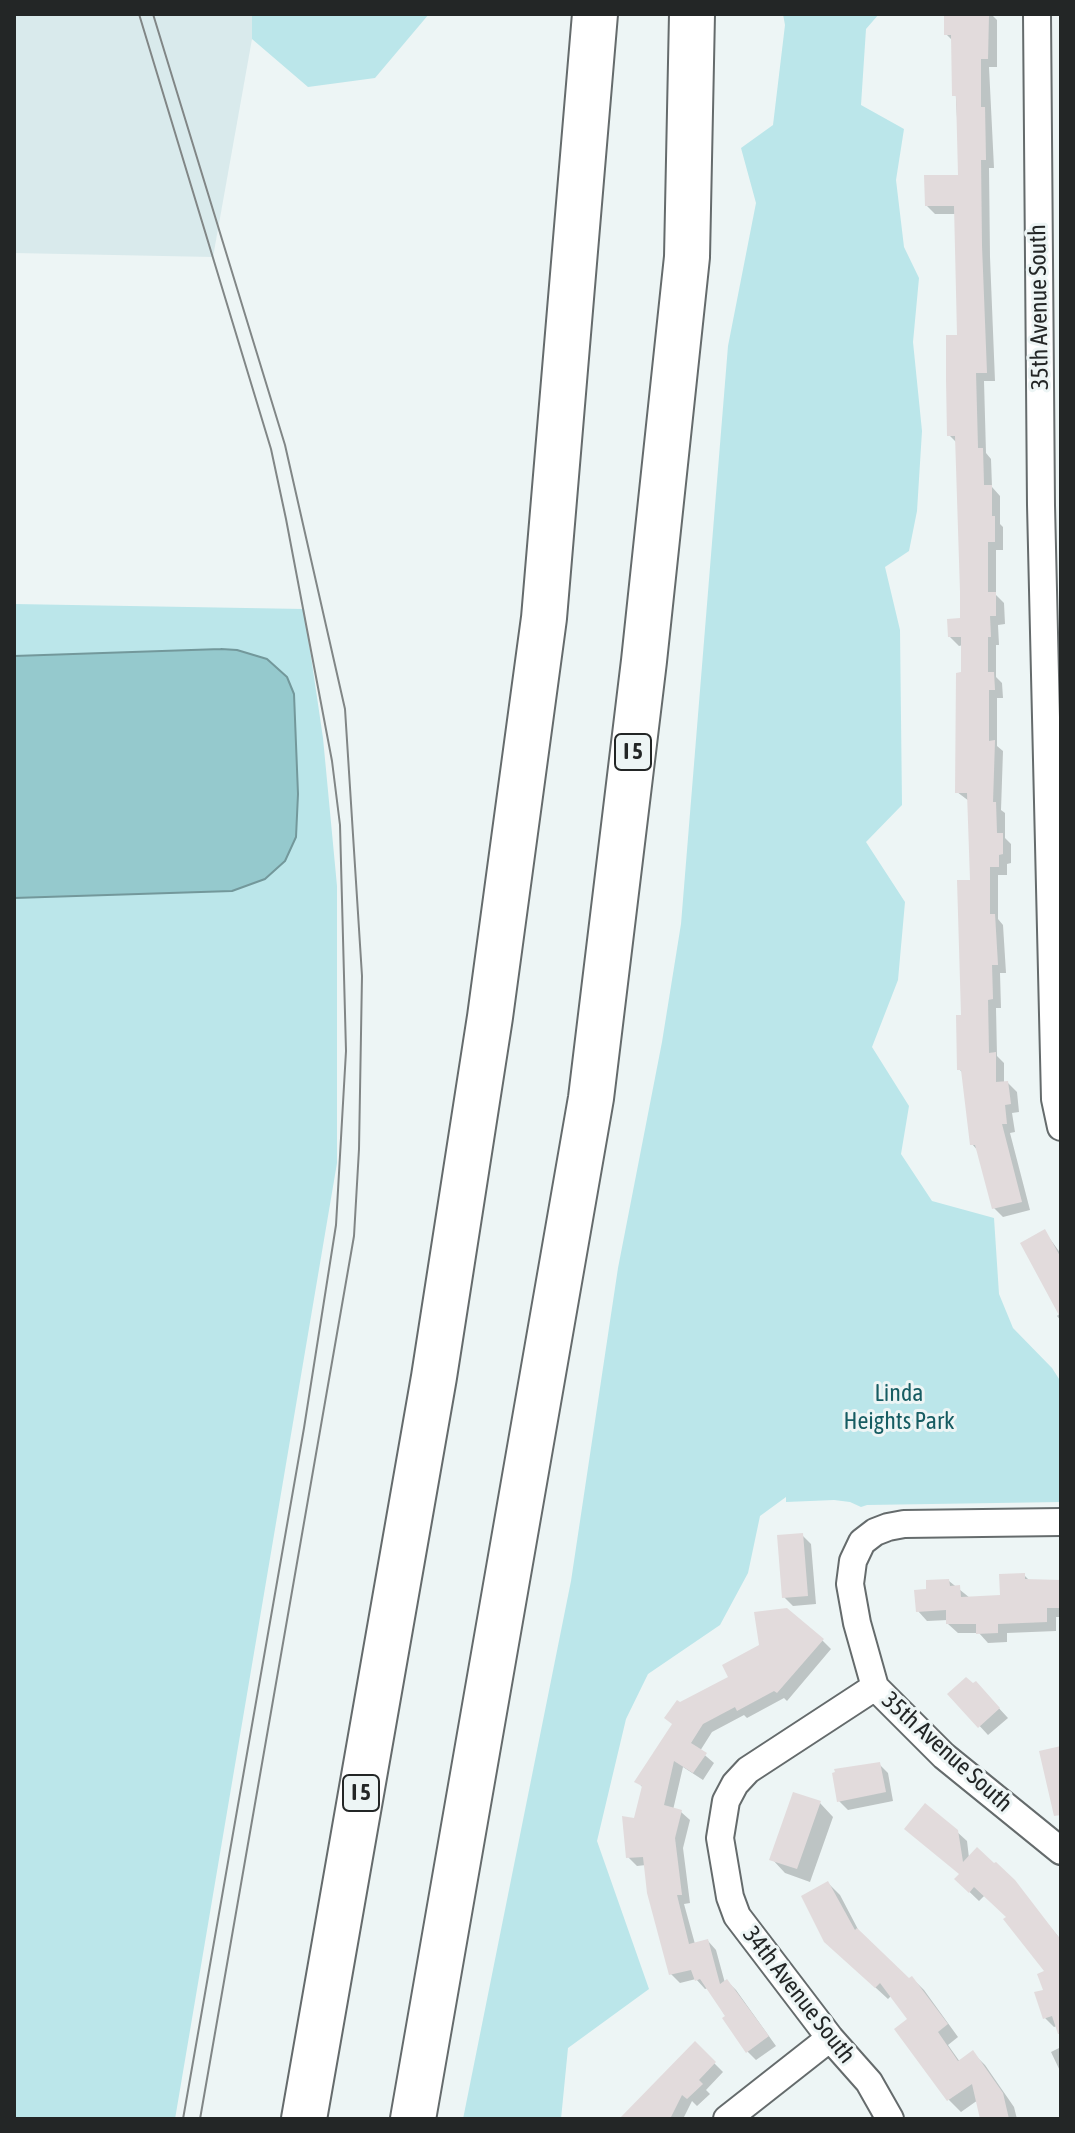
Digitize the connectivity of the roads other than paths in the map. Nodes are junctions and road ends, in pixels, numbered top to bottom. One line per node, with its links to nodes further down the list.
1 (595, 14): 10 (highway, I 5)
2 (692, 14): 11 (highway, I 5)
3 (1037, 14): 4 (street, 35th Avenue South)
4 (1050, 265): 5 (street, 35th Avenue South)
5 (1061, 1127)
6 (1061, 1522): 7 (street, 35th Avenue South)
7 (875, 1687): 8 (street, 35th Avenue South); 9 (street, 34th Avenue South)
8 (1061, 1851)
9 (830, 2038): 12 (street); 13 (street, 34th Avenue South)
10 (304, 2119)
11 (413, 2119)
12 (727, 2119)
13 (890, 2119)

